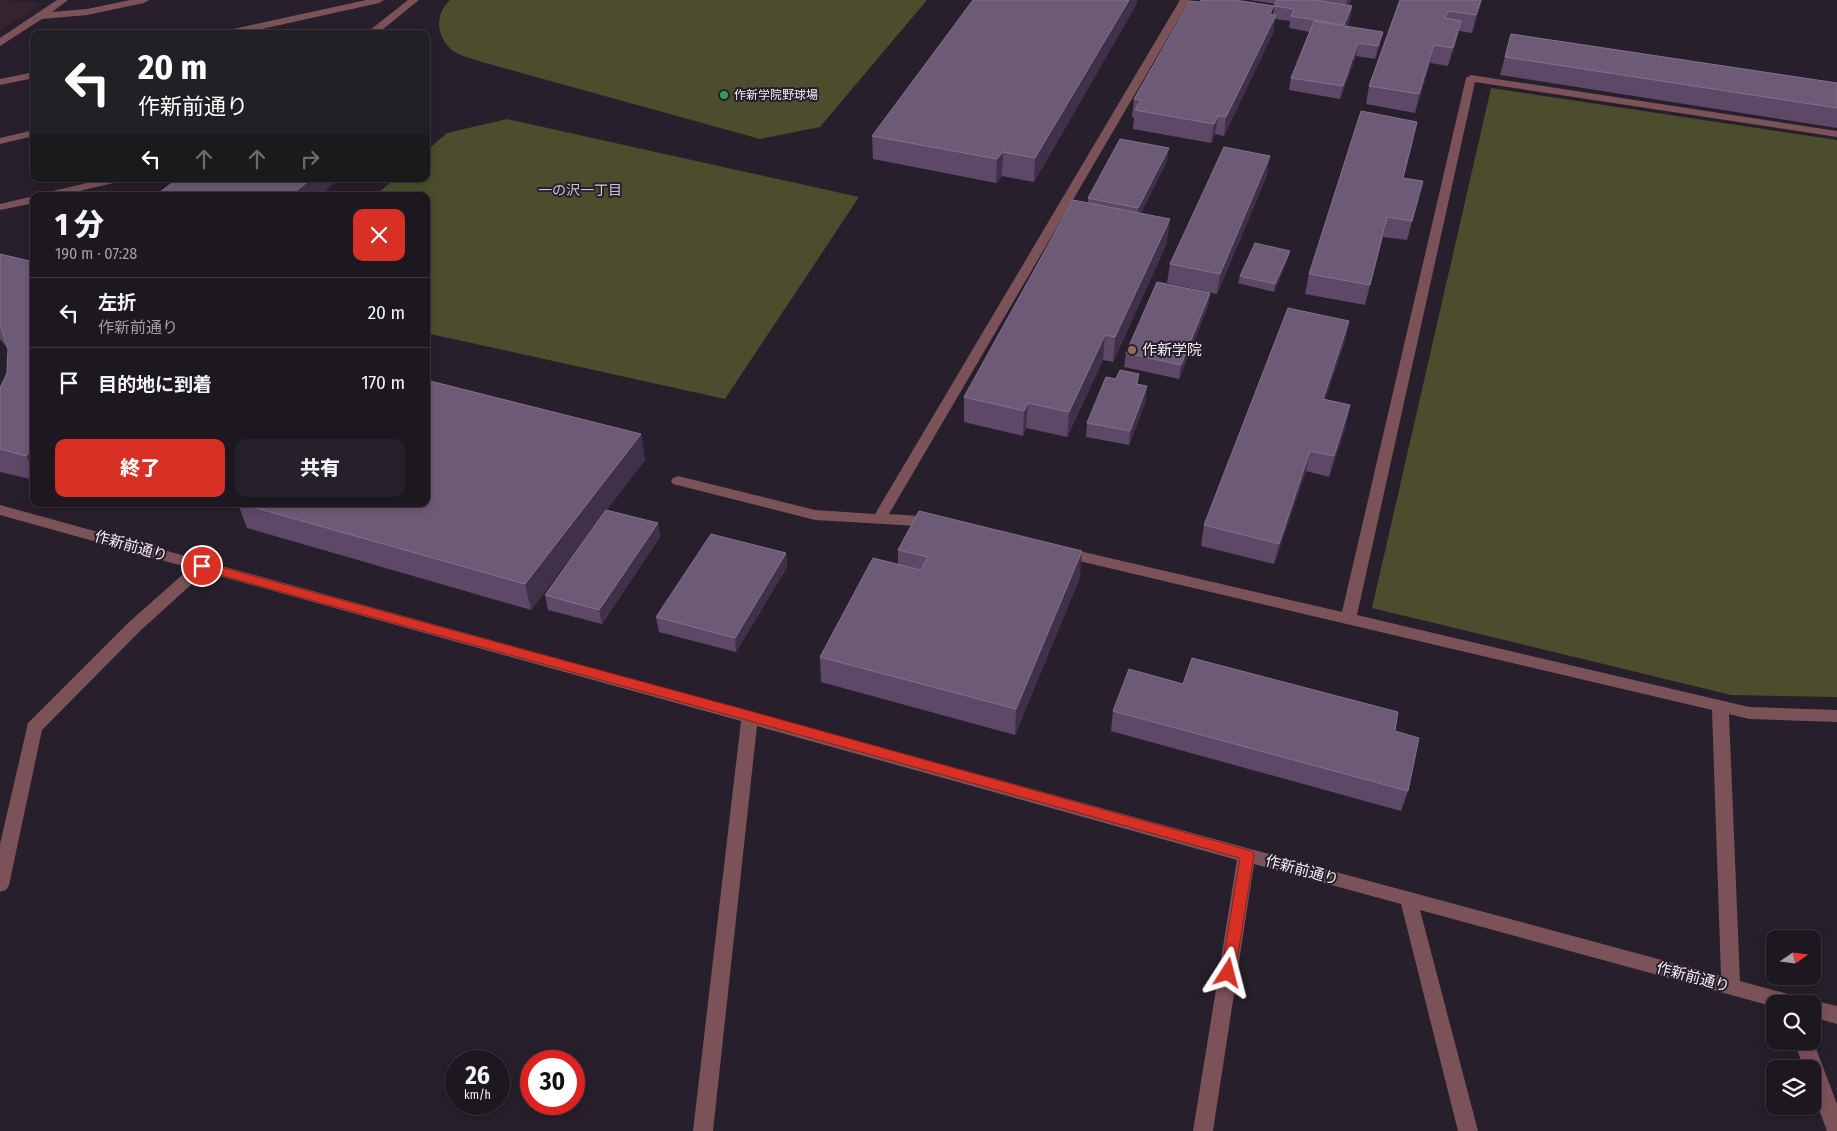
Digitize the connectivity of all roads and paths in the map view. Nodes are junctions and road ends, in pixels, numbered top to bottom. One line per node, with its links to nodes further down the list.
1 (63, 0): 6 (street)
2 (144, 0): 6 (street)
3 (379, 0): 7 (street)
4 (414, 0): 8 (street)
5 (1185, 0): 21 (street)
6 (39, 16): 9 (street)
7 (242, 30)
8 (375, 30)
9 (0, 43)
10 (30, 76): 11 (street)
11 (0, 82)
12 (30, 134): 14 (street)
13 (1837, 134): 25 (street)
14 (0, 141)
15 (105, 182): 16 (street)
16 (61, 192)
17 (30, 200): 18 (street)
18 (0, 207)
19 (678, 481): 21 (street)
20 (0, 510): 24 (street, 作新前通り)
21 (880, 518): 22 (street)
22 (949, 525)
23 (1046, 548): 25 (street)
24 (202, 566): 27 (street, 作新前通り); 30 (street)
25 (1348, 619): 26 (street)
26 (1720, 705): 28 (street); 32 (street)
27 (750, 716): 29 (street, 作新前通り); 37 (street)
28 (1837, 716)
29 (1247, 855): 31 (street, 作新前通り); 38 (street)
30 (0, 885)
31 (1408, 898): 32 (street, 作新前通り); 39 (street)
32 (1731, 987): 33 (street, 作新前通り)
33 (1766, 996)
34 (1821, 1011): 35 (street)
35 (1837, 1015)
36 (1807, 1050): 40 (street)
37 (703, 1131)
38 (1202, 1131)
39 (1468, 1131)
40 (1837, 1131)

